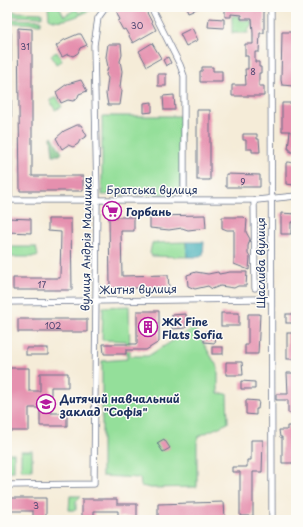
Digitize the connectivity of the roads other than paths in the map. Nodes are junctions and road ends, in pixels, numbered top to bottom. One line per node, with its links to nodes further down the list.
1 (106, 7): 6 (street, вулиця Андрія Малишка)
2 (151, 7): 7 (street)
3 (271, 7): 8 (street, Щаслива вулиця)
4 (8, 34): 9 (street)
5 (296, 196): 8 (street, Братська вулиця)
6 (97, 199): 7 (street, Братська вулиця); 9 (street, Братська вулиця); 13 (street, вулиця Андрія Малишка)
7 (184, 199): 10 (street, Братська вулиця)
8 (270, 199): 10 (street, Братська вулиця); 12 (street, Щаслива вулиця)
9 (8, 200)
10 (254, 200): 11 (street)
11 (255, 288)
12 (270, 298): 13 (street, Житня вулиця); 16 (street, Щаслива вулиця)
13 (96, 300): 14 (street, Житня вулиця); 15 (street, вулиця Андрія Малишка)
14 (7, 302)
15 (7, 485)
16 (272, 520)

